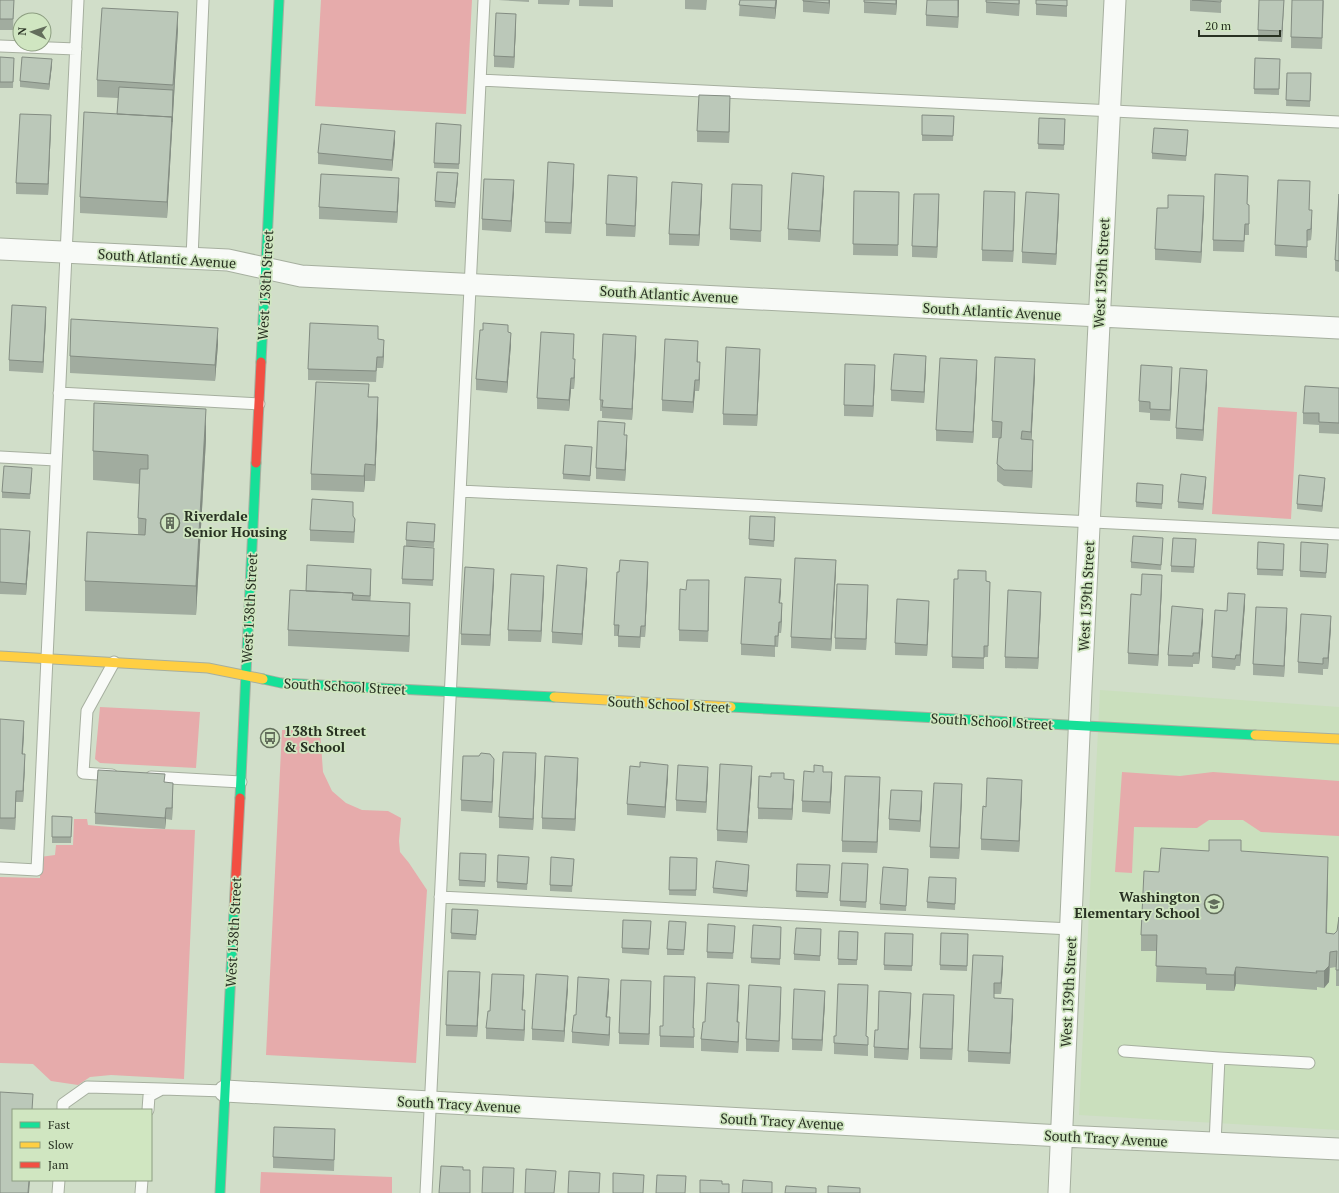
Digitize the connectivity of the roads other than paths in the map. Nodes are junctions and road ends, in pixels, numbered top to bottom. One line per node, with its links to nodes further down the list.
1 (78, 0): 7 (lane)
2 (204, 0): 13 (lane)
3 (279, 0): 14 (street, West 138th Street)
4 (484, 0): 8 (lane)
5 (1115, 0): 9 (street, West 139th Street)
6 (0, 46): 7 (lane)
7 (76, 49): 12 (lane)
8 (480, 80): 9 (lane); 15 (lane)
9 (1110, 111): 10 (lane); 16 (street, West 139th Street)
10 (1339, 122)
11 (0, 249): 12 (street, South Atlantic Avenue)
12 (66, 252): 13 (street, South Atlantic Avenue); 18 (lane)
13 (192, 258): 14 (street, South Atlantic Avenue)
14 (266, 267): 15 (street, South Atlantic Avenue); 19 (street, West 138th Street)
15 (470, 284): 16 (street, South Atlantic Avenue); 22 (lane)
16 (1099, 316): 17 (street, South Atlantic Avenue); 23 (street, West 139th Street)
17 (1339, 328)
18 (59, 393): 19 (lane); 21 (lane)
19 (259, 404): 28 (street, West 138th Street)
20 (0, 457): 21 (lane)
21 (56, 460): 26 (lane)
22 (460, 491): 23 (lane); 29 (lane)
23 (1089, 522): 24 (lane); 30 (street, West 139th Street)
24 (1339, 534)
25 (0, 656): 26 (street, South School Street)
26 (47, 659): 27 (street, South School Street); 35 (lane)
27 (114, 662): 28 (street, South School Street); 32 (lane)
28 (246, 675): 29 (street, South School Street); 34 (street, West 138th Street)
29 (450, 692): 30 (street, South School Street); 36 (lane)
30 (1080, 726): 31 (street, South School Street); 37 (street, West 139th Street)
31 (1339, 739)
32 (123, 775)
33 (139, 776): 34 (lane)
34 (241, 782): 42 (street, West 138th Street)
35 (0, 868)
36 (440, 897): 37 (lane); 43 (lane)
37 (1071, 930): 46 (street, West 139th Street)
38 (1124, 1051): 39 (lane)
39 (1219, 1058): 40 (lane); 47 (lane)
40 (1309, 1063)
41 (162, 1090): 42 (lane); 44 (lane); 45 (lane)
42 (225, 1091): 43 (street, South Tracy Avenue); 53 (street, West 138th Street)
43 (430, 1102): 46 (street, South Tracy Avenue); 54 (lane)
44 (63, 1109)
45 (148, 1109)
46 (1062, 1136): 47 (street, South Tracy Avenue); 55 (street, West 139th Street)
47 (1215, 1143): 48 (street, South Tracy Avenue)
48 (1339, 1149)
49 (59, 1181): 51 (lane)
50 (142, 1181): 52 (lane)
51 (58, 1193)
52 (141, 1193)
53 (220, 1193)
54 (426, 1193)
55 (1059, 1193)

